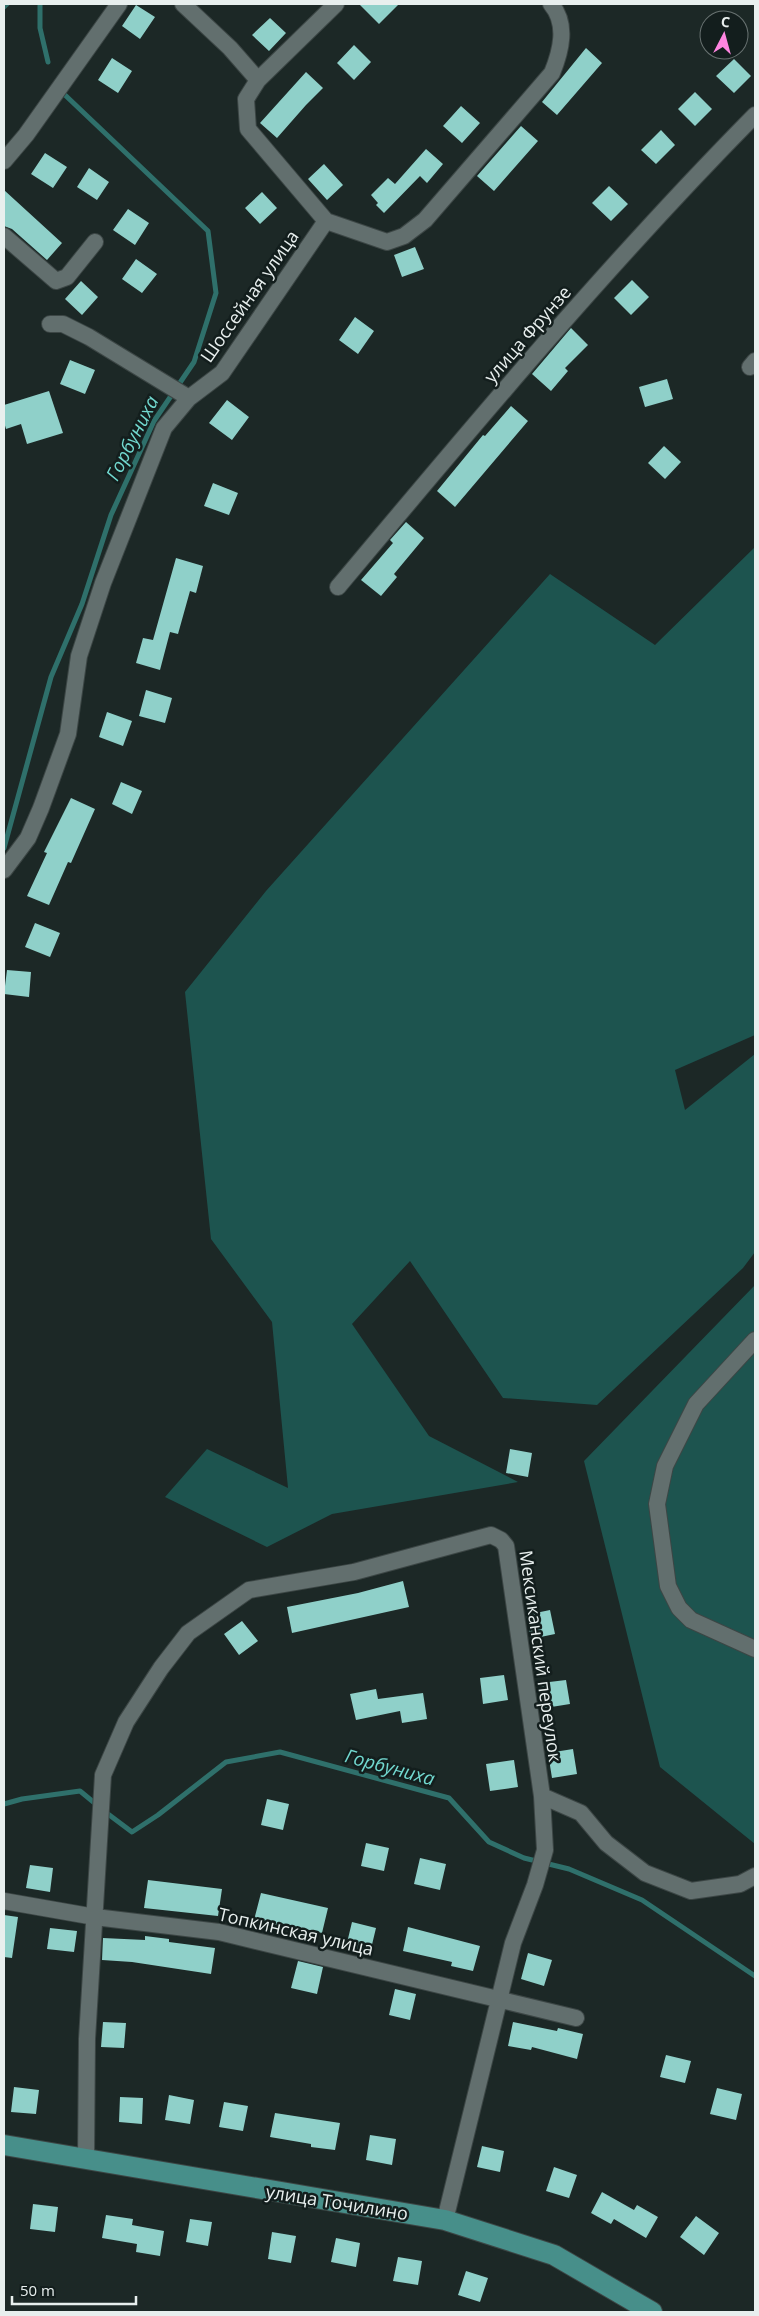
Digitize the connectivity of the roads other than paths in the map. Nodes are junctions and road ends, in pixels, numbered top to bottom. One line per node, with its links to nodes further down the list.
1 (119, 4): 7 (street)
2 (183, 4): 5 (street)
3 (336, 4): 5 (street)
4 (551, 4): 8 (street)
5 (258, 80): 8 (street)
6 (755, 115): 13 (street, улица Фрунзе)
7 (4, 161)
8 (326, 221): 12 (street, Шоссейная улица)
9 (4, 236): 10 (street)
10 (95, 242)
11 (50, 324): 12 (street)
12 (189, 398): 14 (street, Шоссейная улица)
13 (338, 587)
14 (4, 870)
15 (755, 1340): 16 (street)
16 (755, 1649)
17 (542, 1796): 18 (street); 20 (street, Мексиканский переулок); 21 (street, Мексиканский переулок)
18 (755, 1876)
19 (4, 1902): 20 (street, Топкинская улица)
20 (95, 1917): 21 (street, Топкинская улица); 24 (street)
21 (499, 2000): 22 (street, Топкинская улица); 25 (street, Мексиканский переулок)
22 (576, 2018)
23 (4, 2145): 24 (main road, улица Точилино)
24 (86, 2160): 25 (main road, улица Точилино)
25 (444, 2220): 26 (main road, улица Точилино)
26 (652, 2312)

